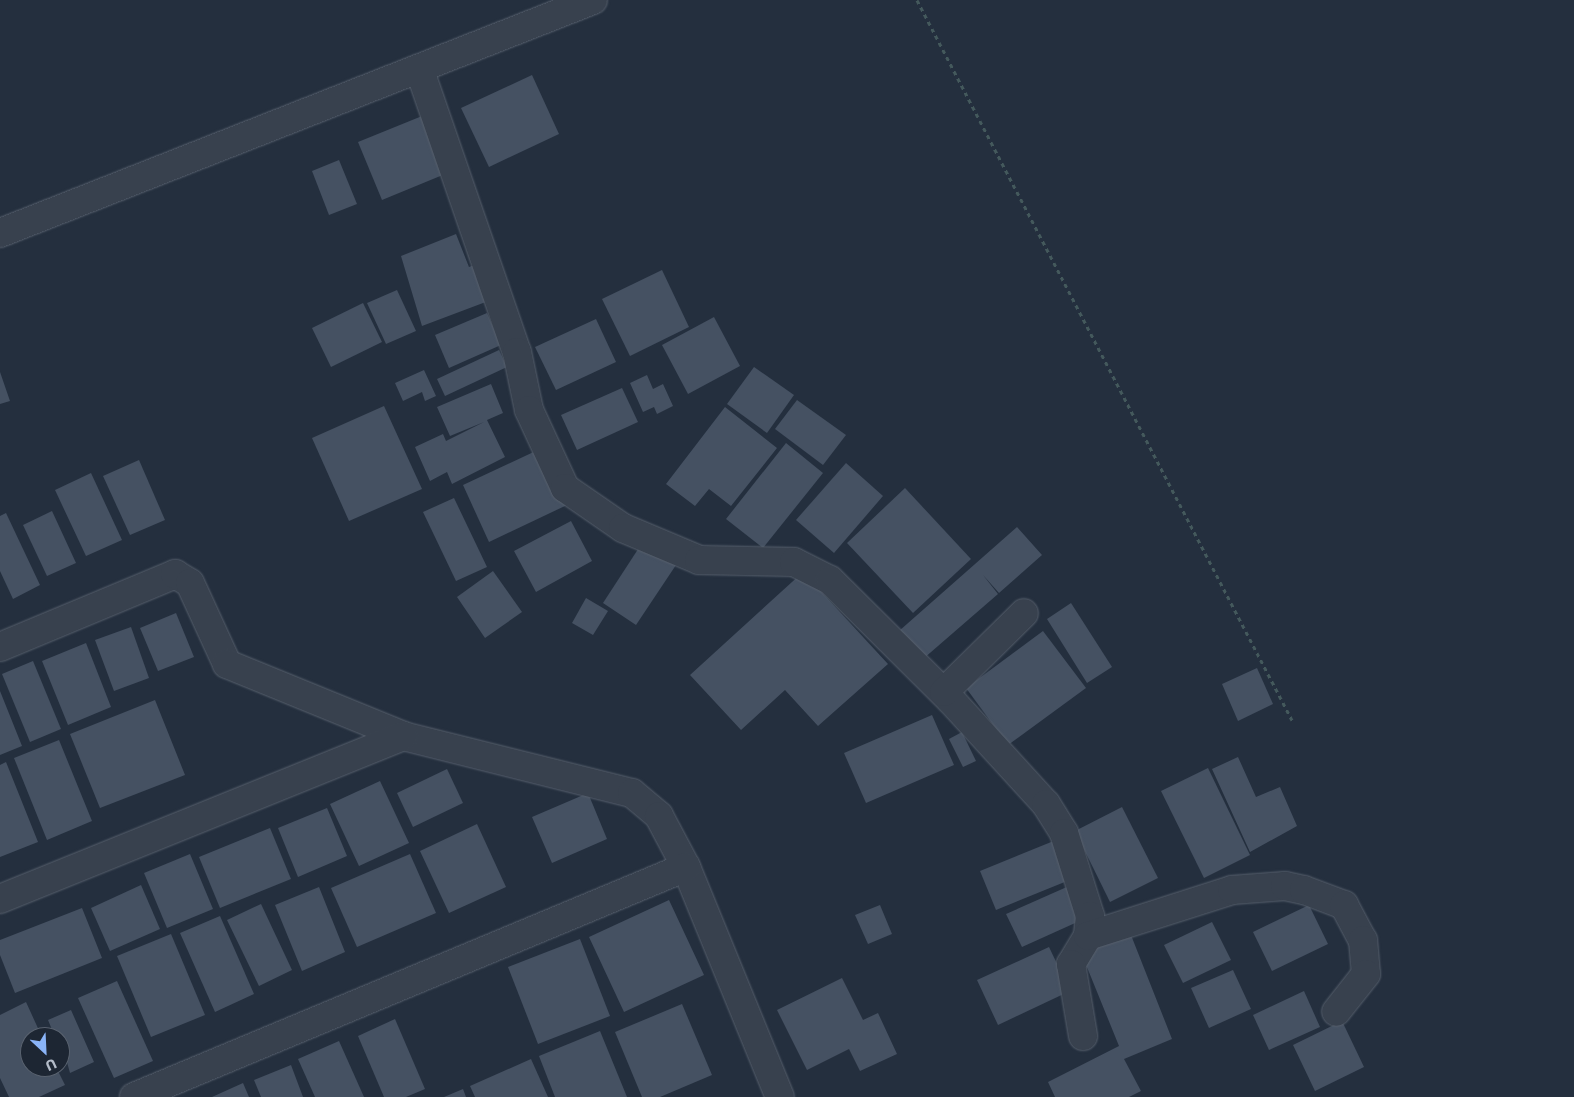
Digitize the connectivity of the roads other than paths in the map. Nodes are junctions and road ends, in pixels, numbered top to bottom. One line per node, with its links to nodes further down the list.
1 (593, 0): 2 (street)
2 (420, 71): 3 (street); 6 (street)
3 (0, 233)
4 (1024, 614): 6 (street)
5 (0, 647): 7 (street)
6 (944, 692): 10 (street)
7 (403, 736): 8 (street); 9 (street)
8 (686, 867): 13 (street); 14 (street)
9 (0, 899)
10 (1088, 936): 11 (street); 12 (street)
11 (1336, 1012)
12 (1083, 1036)
13 (134, 1097)
14 (780, 1097)

